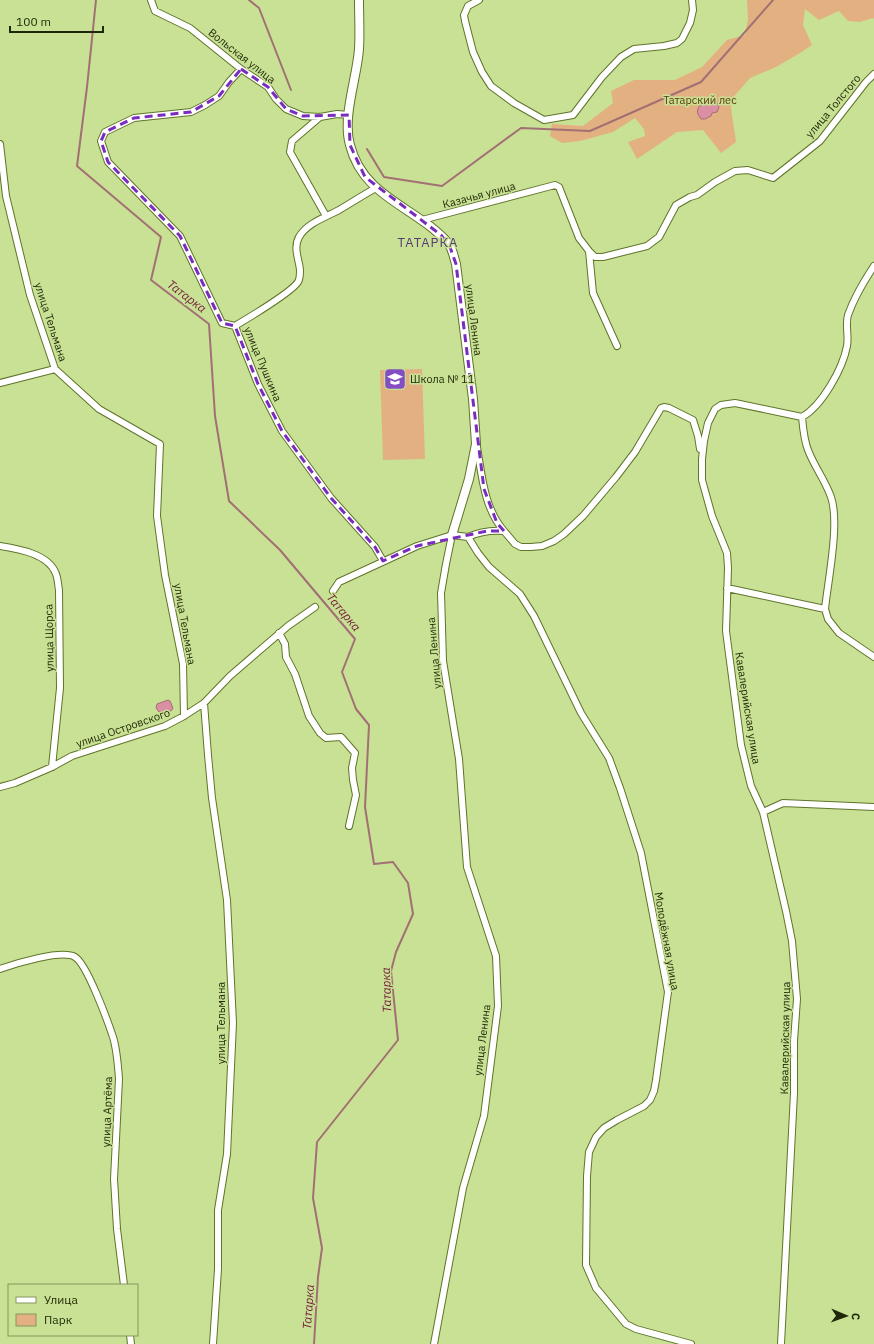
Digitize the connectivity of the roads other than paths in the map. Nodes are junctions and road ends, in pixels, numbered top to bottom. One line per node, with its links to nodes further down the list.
1 (151, 0): 5 (street, Вольская улица)
2 (359, 0): 7 (street, улица Ленина)
3 (479, 0): 4 (street)
4 (692, 0)
5 (241, 69): 8 (street, Вольская улица); 15 (street, улица Пушкина)
6 (874, 74): 13 (street, улица Толстого)
7 (349, 115): 8 (street, Вольская улица); 10 (street, улица Ленина)
8 (320, 117): 11 (street)
9 (0, 144): 17 (street, улица Тельмана)
10 (376, 188): 11 (street); 12 (street, улица Ленина)
11 (326, 216): 15 (street)
12 (422, 220): 13 (street, Казачья улица); 20 (street, улица Ленина)
13 (588, 251): 16 (street)
14 (874, 266): 19 (street)
15 (236, 326): 26 (street, улица Пушкина)
16 (616, 346)
17 (55, 369): 18 (street); 34 (street, улица Тельмана)
18 (0, 383)
19 (802, 417): 21 (street, Кавалерийская улица); 30 (street)
20 (476, 444): 22 (street); 23 (street, улица Ленина)
21 (702, 459): 22 (street); 27 (street, Кавалерийская улица)
22 (504, 531): 24 (street)
23 (452, 536): 24 (street); 26 (street); 43 (street, улица Ленина)
24 (468, 537): 44 (street, Молодёжная улица)
25 (0, 546): 35 (street, улица Щорса)
26 (383, 561): 28 (street)
27 (727, 588): 30 (street); 38 (street, Кавалерийская улица)
28 (333, 591)
29 (315, 608): 31 (street, улица Островского)
30 (825, 609): 32 (street)
31 (279, 633): 33 (street, улица Островского); 39 (street)
32 (874, 657)
33 (204, 703): 34 (street, улица Островского); 42 (street, улица Тельмана)
34 (184, 716): 35 (street, улица Островского)
35 (52, 767): 36 (street, улица Островского)
36 (0, 787)
37 (874, 807): 38 (street)
38 (763, 812): 45 (street, Кавалерийская улица)
39 (349, 826)
40 (0, 969): 41 (street, улица Артёма)
41 (124, 1284)
42 (213, 1344)
43 (434, 1344)
44 (691, 1344)
45 (781, 1344)

